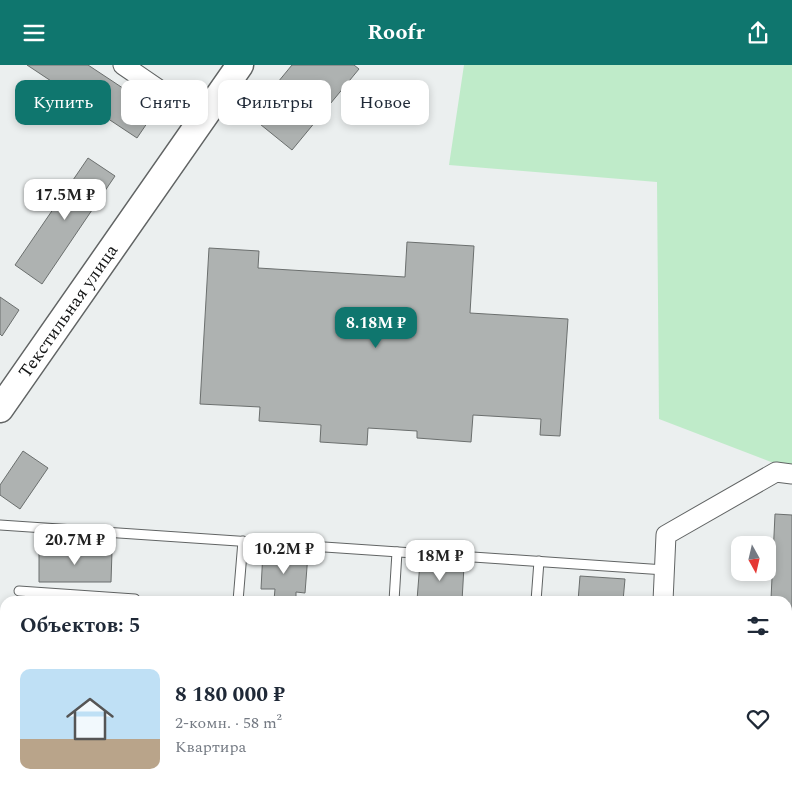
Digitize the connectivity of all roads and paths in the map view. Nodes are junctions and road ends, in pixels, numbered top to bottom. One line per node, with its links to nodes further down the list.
1 (124, 65): 3 (street)
2 (240, 65): 4 (main road, Текстильная улица)
3 (146, 80)
4 (208, 110)
5 (198, 125): 6 (main road, Текстильная улица)
6 (0, 409)
7 (792, 473): 12 (street)
8 (0, 525): 9 (lane)
9 (243, 541): 10 (lane); 15 (lane)
10 (397, 552): 11 (lane); 16 (lane)
11 (539, 561): 12 (lane); 17 (lane)
12 (664, 570): 18 (street)
13 (20, 591): 14 (lane)
14 (91, 596)
15 (238, 596)
16 (394, 596)
17 (536, 596)
18 (663, 596)
19 (209, 792): 20 (lane)
20 (226, 792)

